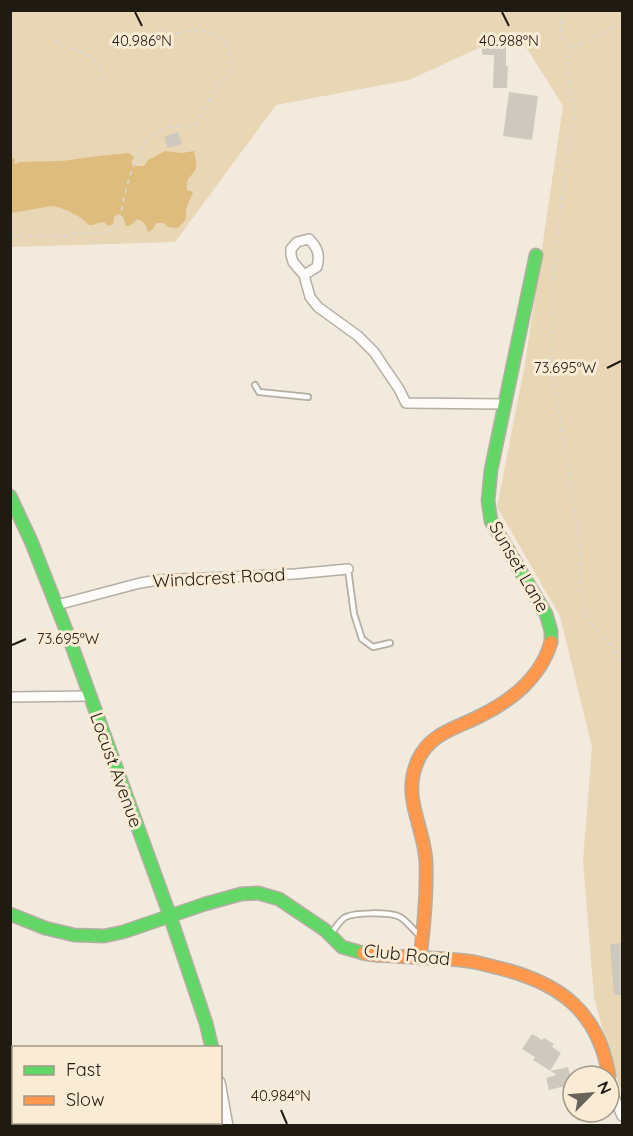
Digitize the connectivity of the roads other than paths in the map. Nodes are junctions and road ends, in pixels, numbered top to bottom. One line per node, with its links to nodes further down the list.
1 (536, 255): 5 (street, Sunset Lane)
2 (304, 275): 5 (street)
3 (255, 386): 4 (lane)
4 (308, 397)
5 (504, 404): 15 (street, Sunset Lane)
6 (10, 496): 8 (street, Locust Avenue)
7 (348, 569): 8 (street, Windcrest Road); 9 (lane)
8 (57, 605): 11 (street, Locust Avenue)
9 (390, 643)
10 (10, 696): 11 (street)
11 (90, 696): 13 (street, Locust Avenue)
12 (10, 914): 13 (street, Club Road)
13 (170, 916): 14 (street, Club Road); 17 (street, Locust Avenue)
14 (331, 936): 15 (lane); 16 (street, Club Road)
15 (422, 938): 16 (street, Sunset Lane)
16 (420, 958): 18 (street, Club Road)
17 (212, 1046)
18 (607, 1064)
19 (222, 1099): 20 (street)
20 (224, 1116): 21 (street)
21 (228, 1125)

